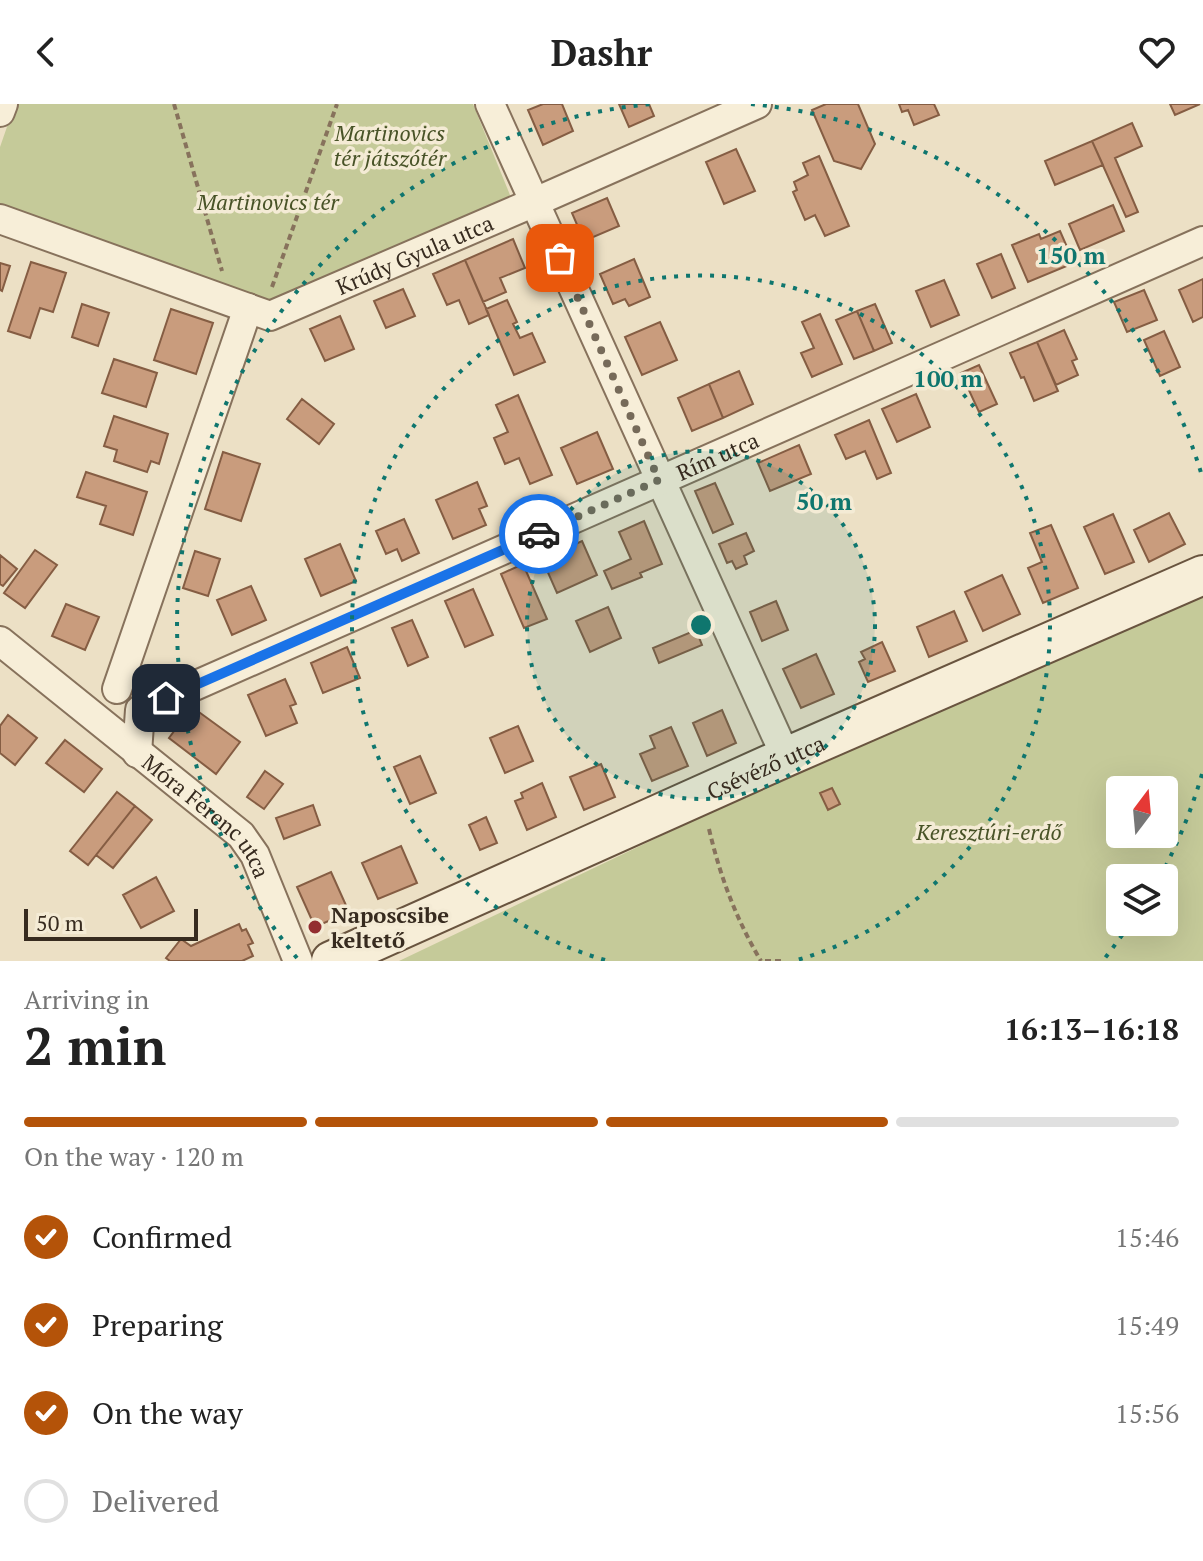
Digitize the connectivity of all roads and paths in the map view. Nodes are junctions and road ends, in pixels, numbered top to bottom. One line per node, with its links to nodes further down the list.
1 (3, 104): 6 (street)
2 (174, 104): 10 (path)
3 (337, 104): 10 (path)
4 (490, 104): 7 (street)
5 (757, 104): 7 (street, Krúdy Gyula utca)
6 (0, 112)
7 (535, 202): 10 (street, Krúdy Gyula utca); 11 (street)
8 (0, 219): 10 (street)
9 (1203, 241): 11 (street, Rím utca)
10 (247, 308): 14 (street)
11 (659, 480): 16 (street, Rím utca); 18 (street)
12 (1203, 575): 18 (main road, Csévéző utca)
13 (0, 641): 15 (street, Móra Ferenc utca)
14 (117, 689): 15 (street); 16 (street)
15 (72, 698): 17 (street, Móra Ferenc utca)
16 (140, 710): 17 (street)
17 (137, 753): 20 (street, Móra Ferenc utca)
18 (786, 757): 21 (main road, Csévéző utca)
19 (709, 829): 22 (path)
20 (298, 961)
21 (331, 961)
22 (763, 961): 23 (path)
23 (781, 961)

